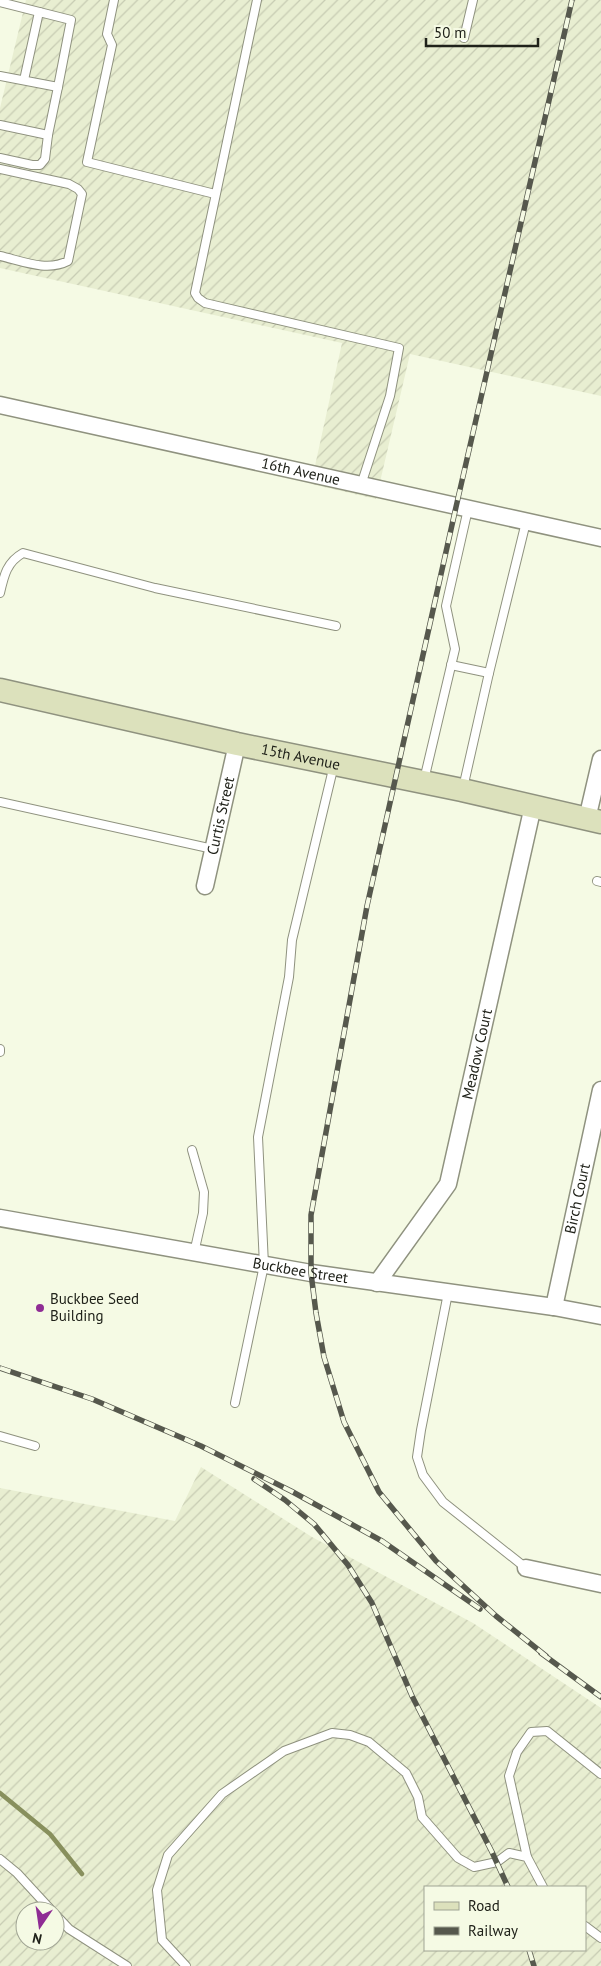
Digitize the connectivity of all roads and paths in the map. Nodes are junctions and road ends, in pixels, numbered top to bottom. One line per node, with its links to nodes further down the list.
1 (114, 0): 14 (lane)
2 (257, 0): 14 (lane)
3 (473, 0): 6 (lane)
4 (0, 2): 5 (lane)
5 (39, 12): 8 (lane); 9 (lane)
6 (464, 38)
7 (0, 76): 8 (lane)
8 (24, 80): 9 (lane)
9 (58, 87): 11 (lane)
10 (0, 125): 11 (lane)
11 (48, 135): 12 (lane)
12 (0, 158)
13 (0, 169): 15 (lane)
14 (215, 194): 17 (lane)
15 (0, 256)
16 (0, 405): 17 (street, 16th Avenue)
17 (361, 485): 18 (street, 16th Avenue)
18 (468, 509): 19 (street, 16th Avenue); 23 (lane)
19 (526, 522): 20 (street, 16th Avenue); 24 (lane)
20 (601, 538)
21 (0, 593): 22 (lane)
22 (336, 626)
23 (451, 665): 24 (lane); 29 (lane)
24 (489, 673): 30 (lane)
25 (0, 690): 26 (main road, 15th Avenue)
26 (237, 744): 28 (main road, 15th Avenue); 34 (street, Curtis Street)
27 (601, 759): 33 (street)
28 (335, 764): 29 (main road, 15th Avenue); 40 (lane)
29 (424, 782): 30 (main road, 15th Avenue)
30 (462, 790): 32 (main road, 15th Avenue)
31 (0, 802): 34 (lane)
32 (533, 806): 33 (main road, 15th Avenue); 41 (street, Meadow Court)
33 (594, 821)
34 (213, 848): 35 (street, Curtis Street)
35 (205, 886)
36 (601, 1090): 43 (street, Birch Court)
37 (192, 1150): 39 (lane)
38 (0, 1218): 39 (street, Buckbee Street)
39 (194, 1253): 40 (street, Buckbee Street)
40 (264, 1265): 41 (street, Buckbee Street); 45 (lane)
41 (376, 1283): 42 (street, Buckbee Street)
42 (448, 1293): 43 (street, Buckbee Street); 48 (lane)
43 (554, 1307): 44 (street, Buckbee Street)
44 (601, 1316)
45 (235, 1403)
46 (0, 1436): 47 (lane)
47 (35, 1446)
48 (526, 1568): 49 (street)
49 (601, 1584)
50 (601, 1774): 51 (lane)
51 (527, 1857): 53 (lane); 59 (lane)
52 (0, 1860): 54 (lane)
53 (542, 1886)
54 (43, 1901)
55 (65, 1925): 58 (lane)
56 (586, 1927): 57 (lane)
57 (601, 1938)
58 (127, 1966)
59 (186, 1966)

